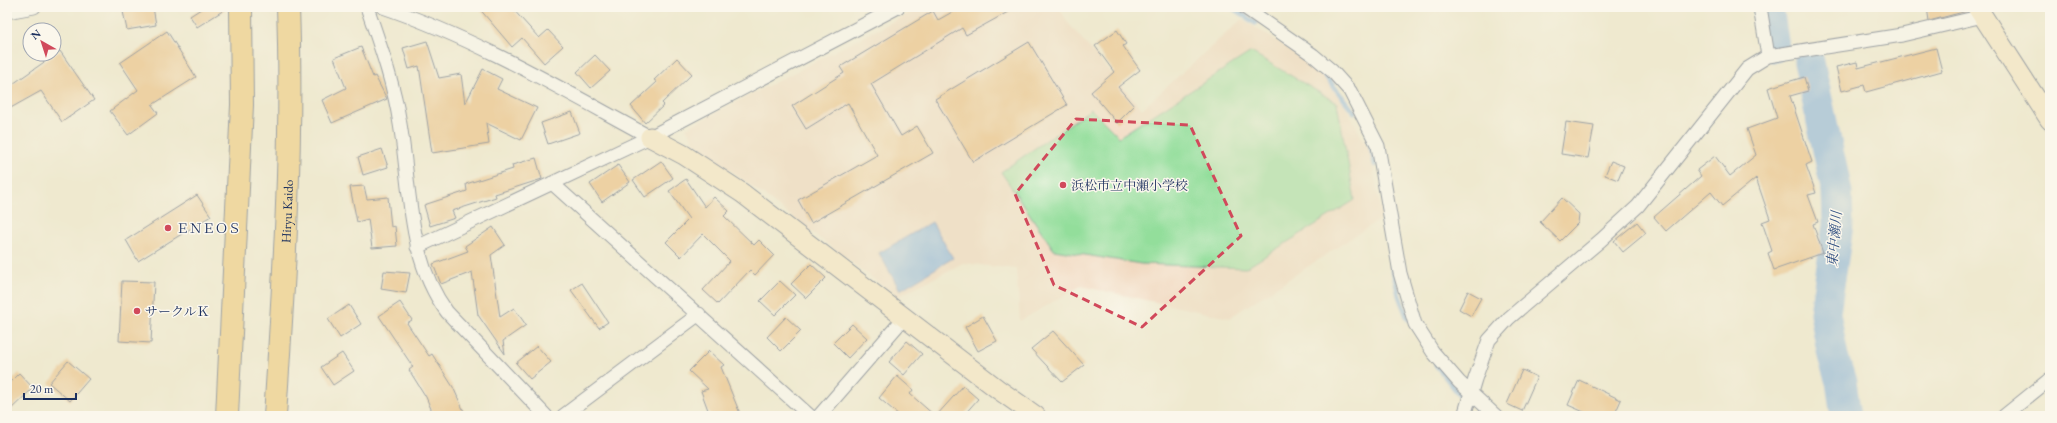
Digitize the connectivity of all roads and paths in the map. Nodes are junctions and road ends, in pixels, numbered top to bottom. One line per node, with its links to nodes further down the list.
1 (34, 7): 10 (street)
2 (241, 7): 20 (highway)
3 (288, 7): 21 (highway, Hiryu Kaido)
4 (367, 7): 15 (street)
5 (383, 7): 13 (street)
6 (898, 7): 13 (street)
7 (1244, 7): 19 (street)
8 (1760, 7): 11 (street)
9 (1980, 11): 11 (street); 12 (street)
10 (7, 12)
11 (1768, 56): 19 (street)
12 (2050, 120)
13 (650, 137): 14 (street); 17 (street)
14 (552, 183): 15 (street); 16 (street)
15 (417, 247): 22 (street)
16 (699, 314): 23 (street); 24 (street)
17 (905, 317): 25 (street); 26 (street)
18 (2050, 379): 29 (street)
19 (1471, 394): 27 (street); 28 (street)
20 (227, 416)
21 (275, 416)
22 (546, 416)
23 (563, 416)
24 (810, 416)
25 (819, 416)
26 (1036, 416)
27 (1464, 416)
28 (1496, 416)
29 (2004, 416)

